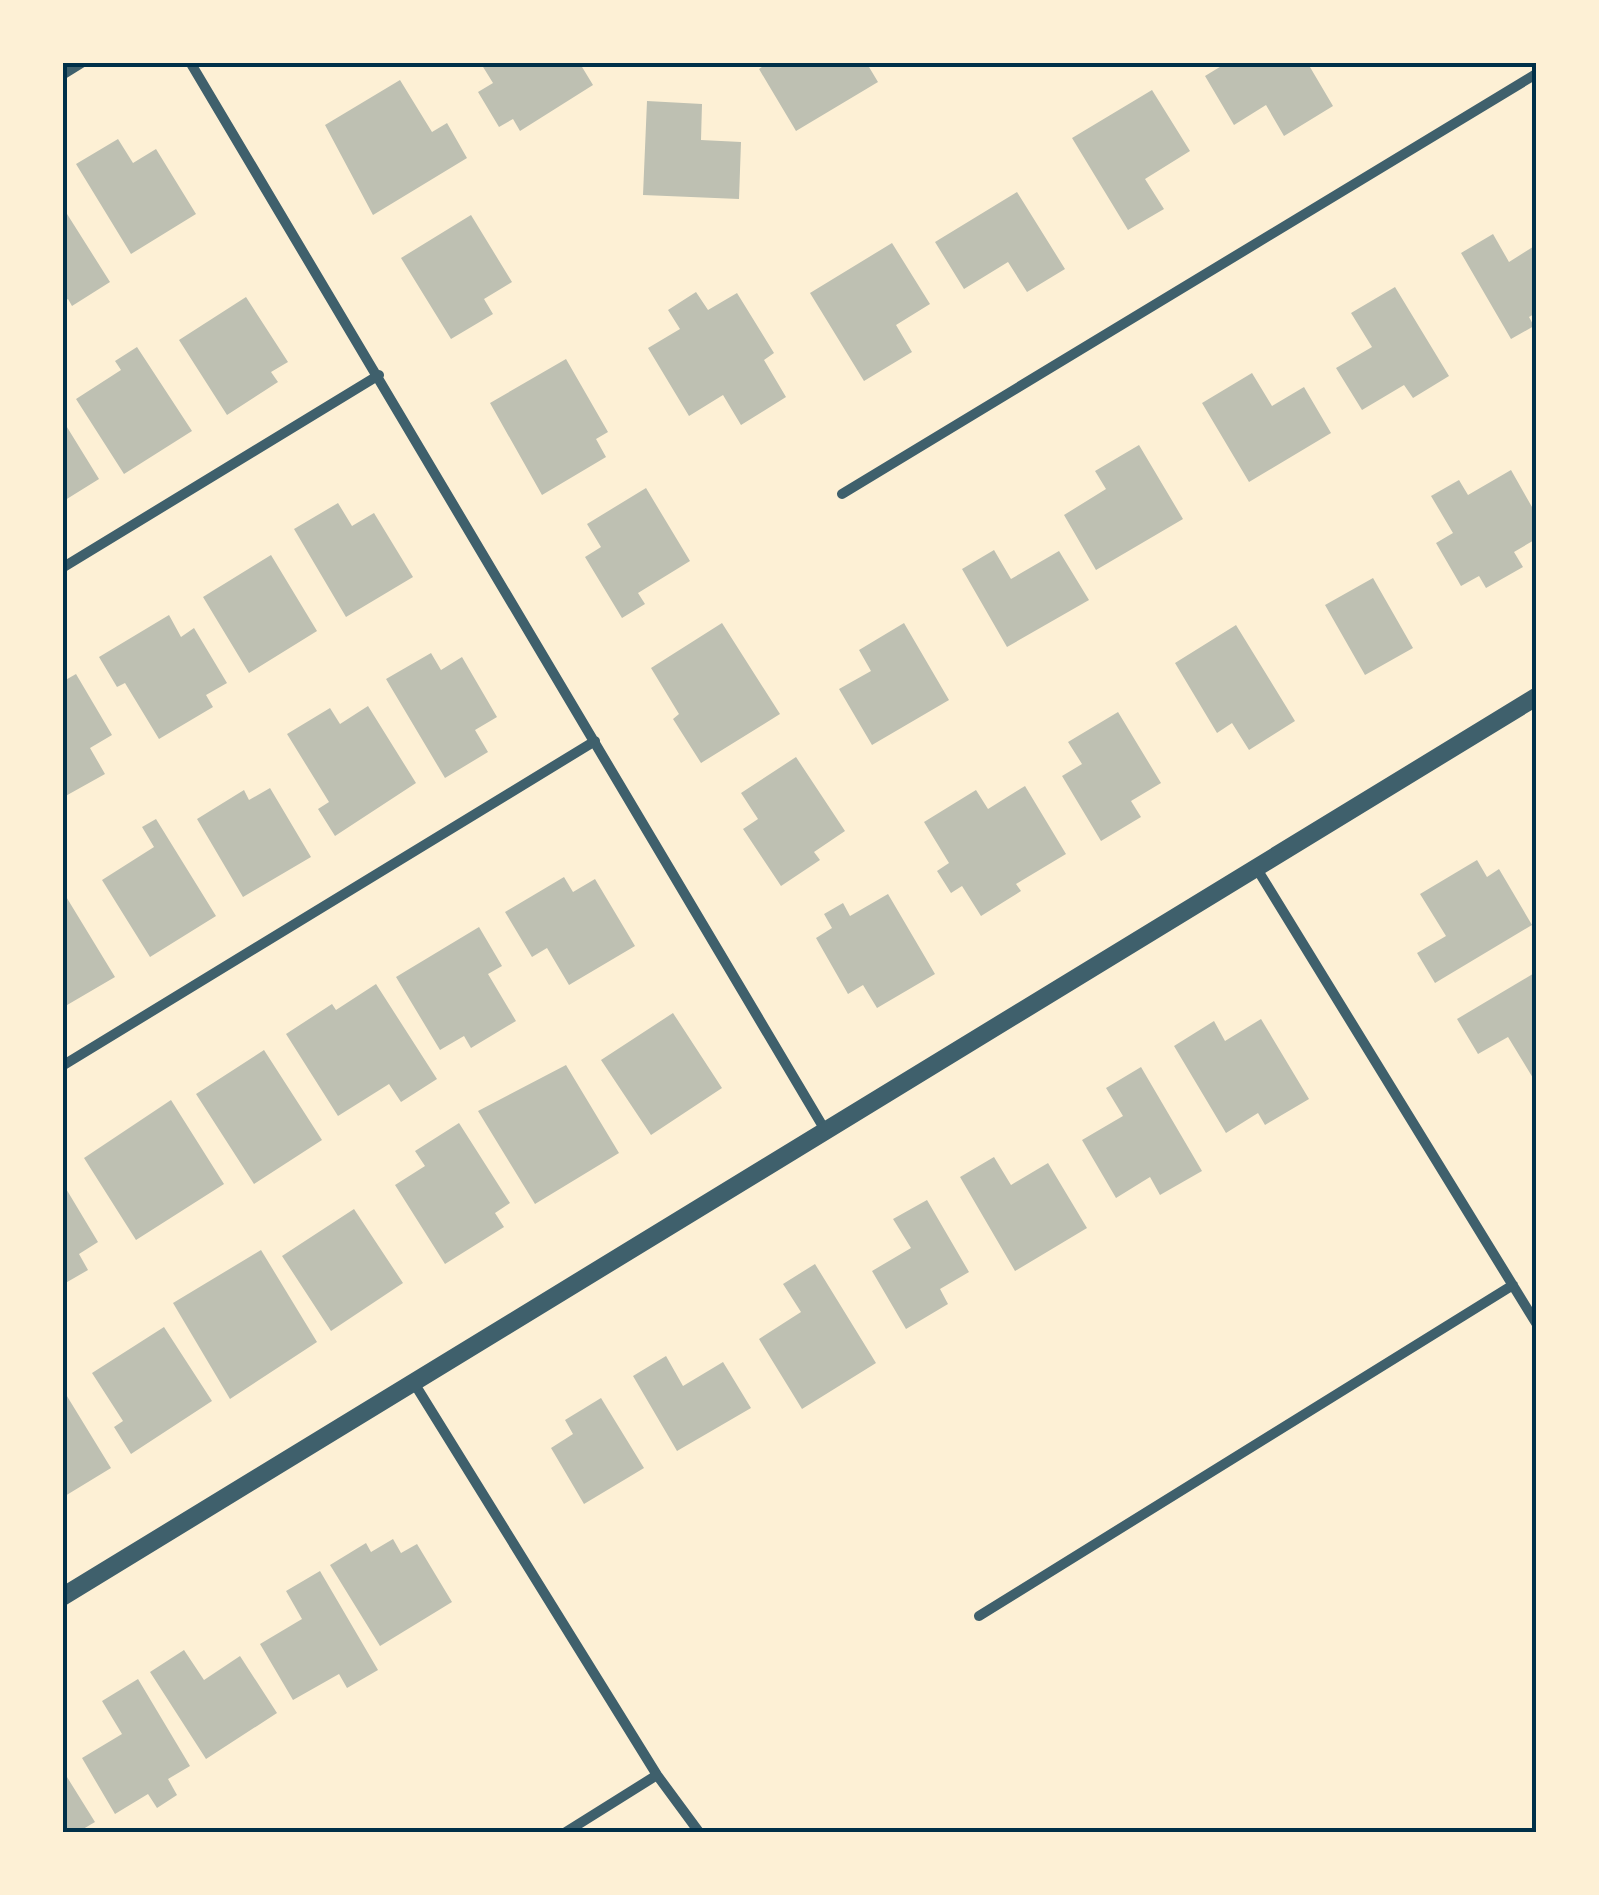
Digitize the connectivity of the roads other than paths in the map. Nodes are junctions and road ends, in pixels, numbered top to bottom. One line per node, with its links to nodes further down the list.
1 (83, 62): 4 (street)
2 (190, 62): 5 (street)
3 (1536, 74): 6 (street)
4 (62, 75)
5 (379, 374): 7 (street); 9 (street)
6 (842, 494)
7 (62, 568)
8 (1536, 697): 10 (street)
9 (596, 742): 11 (street); 12 (street)
10 (1256, 868): 12 (street); 13 (street)
11 (62, 1066)
12 (825, 1130): 15 (street)
13 (1513, 1285): 14 (street); 17 (street)
14 (1536, 1323)
15 (414, 1383): 16 (street); 18 (street)
16 (62, 1597)
17 (979, 1616)
18 (657, 1776): 19 (street); 20 (street)
19 (566, 1832)
20 (699, 1832)

